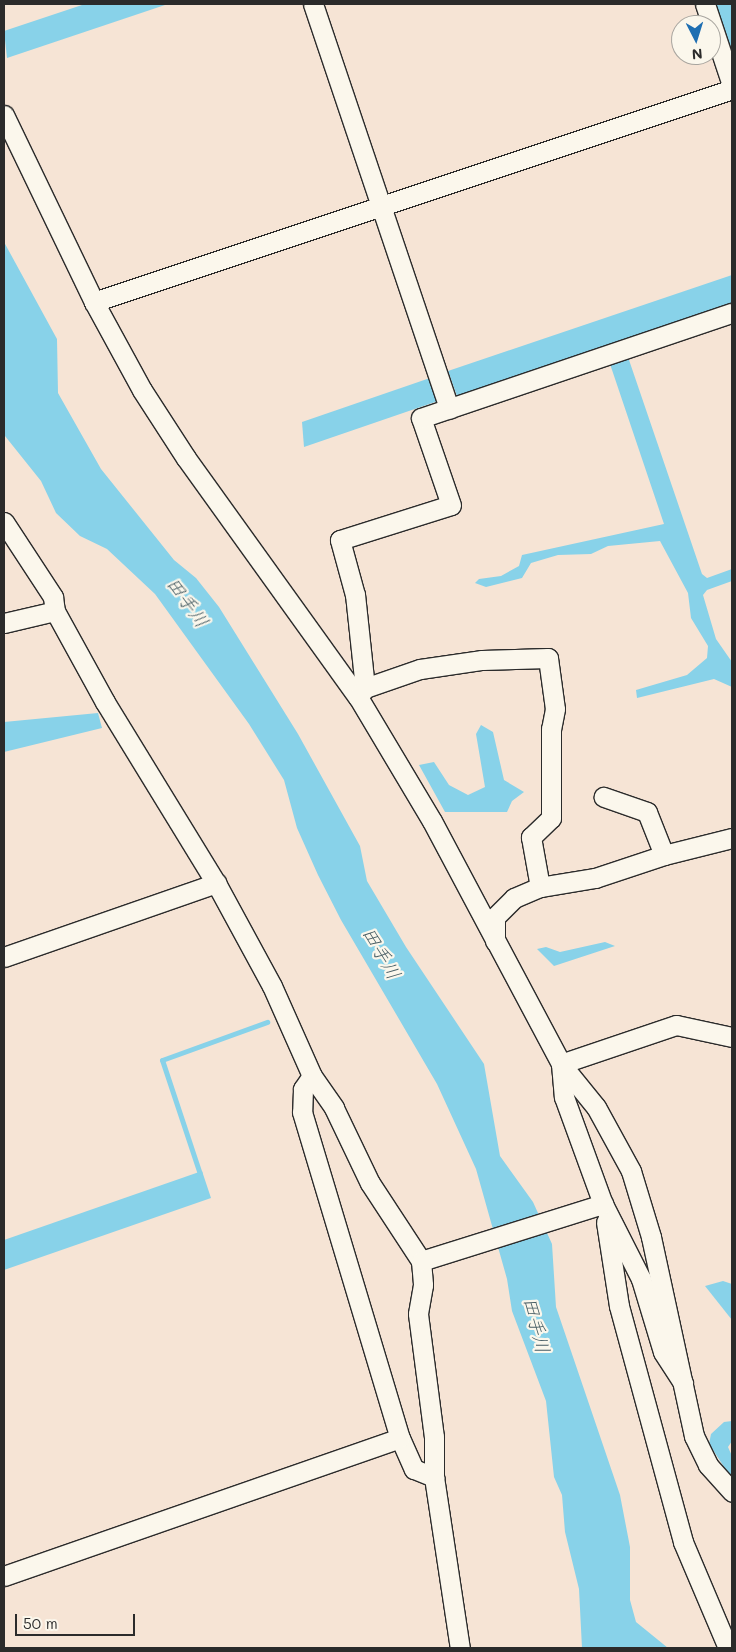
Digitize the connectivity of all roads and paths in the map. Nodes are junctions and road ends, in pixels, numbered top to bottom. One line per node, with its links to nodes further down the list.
1 (313, 4): 6 (street)
2 (705, 4): 3 (street)
3 (732, 84)
4 (732, 90): 6 (street)
5 (4, 116): 7 (street)
6 (382, 206): 7 (street); 9 (street)
7 (94, 302): 13 (street)
8 (732, 313): 9 (street)
9 (449, 409): 13 (street)
10 (4, 522): 11 (street)
11 (55, 611): 12 (street); 17 (street)
12 (4, 623)
13 (361, 693): 18 (street); 19 (street)
14 (604, 797): 16 (street)
15 (732, 838): 16 (street)
16 (664, 855): 18 (street)
17 (216, 883): 20 (street); 23 (street)
18 (540, 887): 19 (street)
19 (495, 942): 22 (street)
20 (4, 957)
21 (732, 1036): 22 (street)
22 (561, 1064): 24 (street); 26 (street)
23 (312, 1076): 25 (street); 27 (street)
24 (596, 1206): 25 (street); 26 (street); 32 (street)
25 (421, 1261): 28 (street)
26 (683, 1383): 29 (street)
27 (400, 1438): 28 (street); 30 (street)
28 (434, 1477): 31 (street)
29 (732, 1492)
30 (4, 1576)
31 (460, 1648)
32 (728, 1648)

